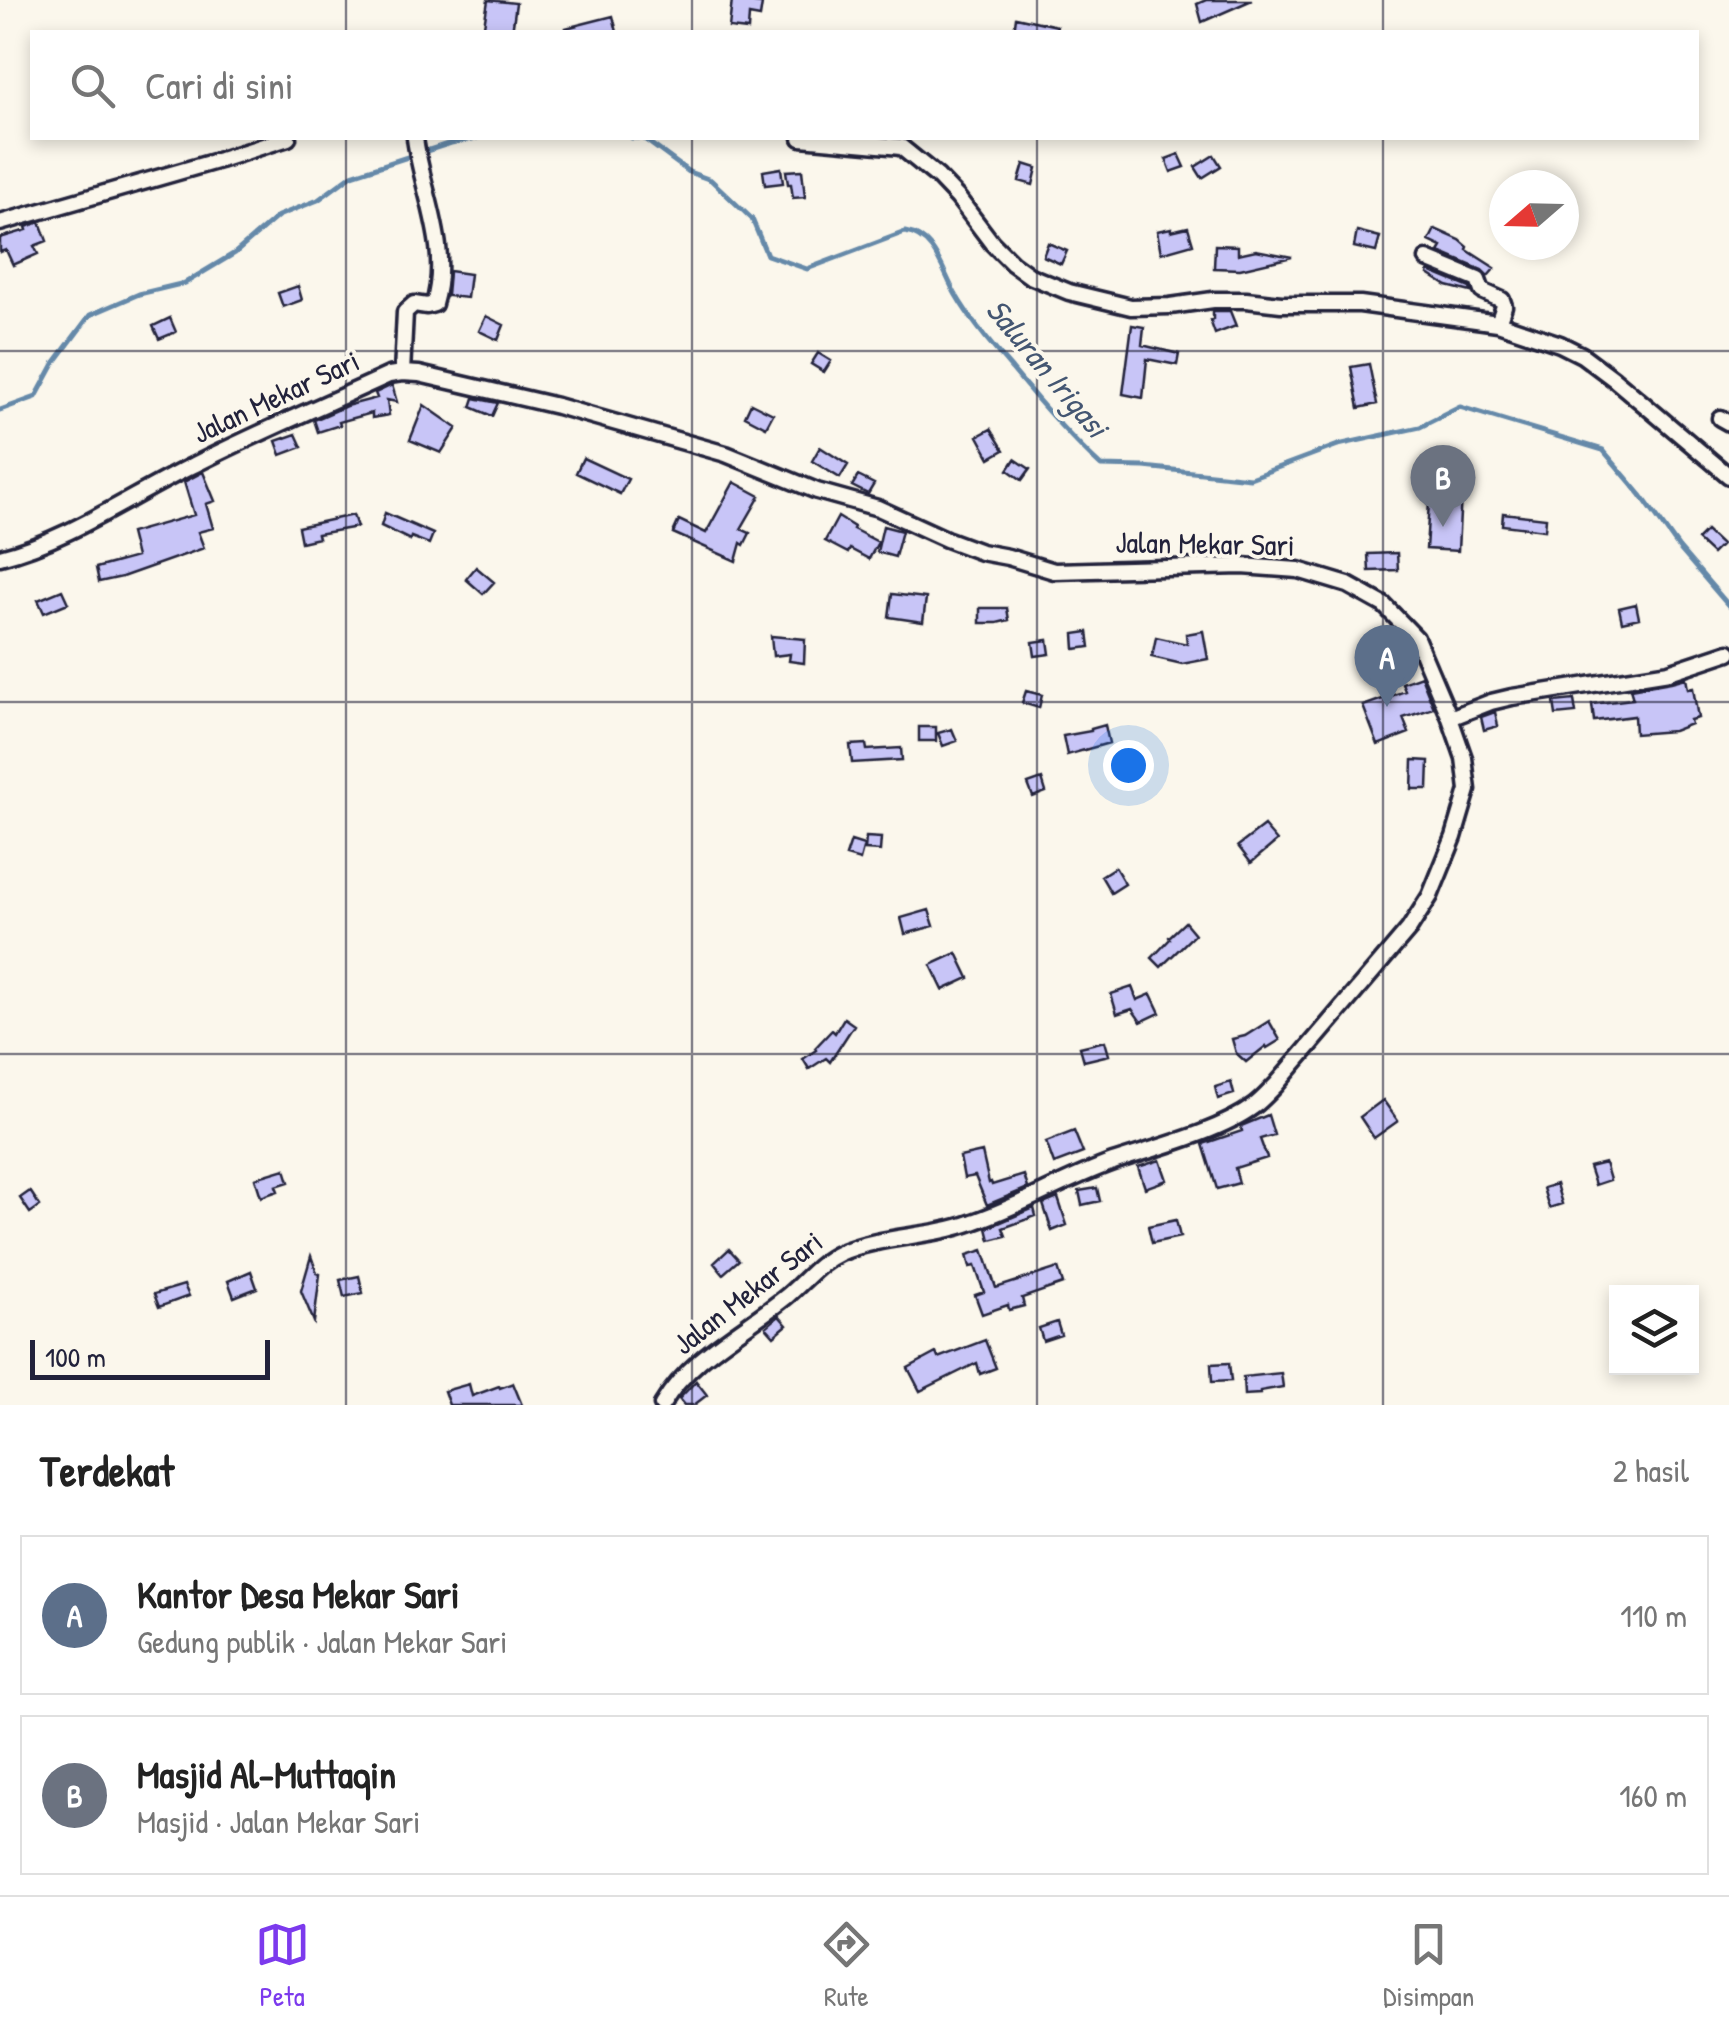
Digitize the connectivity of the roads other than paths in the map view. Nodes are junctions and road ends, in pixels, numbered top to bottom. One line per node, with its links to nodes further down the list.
1 (282, 140): 4 (street)
2 (823, 140): 6 (street)
3 (417, 148): 7 (street)
4 (0, 223)
5 (1427, 259): 6 (street)
6 (1498, 324): 8 (street)
7 (402, 372): 9 (street, Jalan Mekar Sari); 11 (street, Jalan Mekar Sari)
8 (1729, 476)
9 (0, 557)
10 (1729, 652): 11 (street)
11 (1450, 718): 12 (street, Jalan Mekar Sari)
12 (662, 1405)

